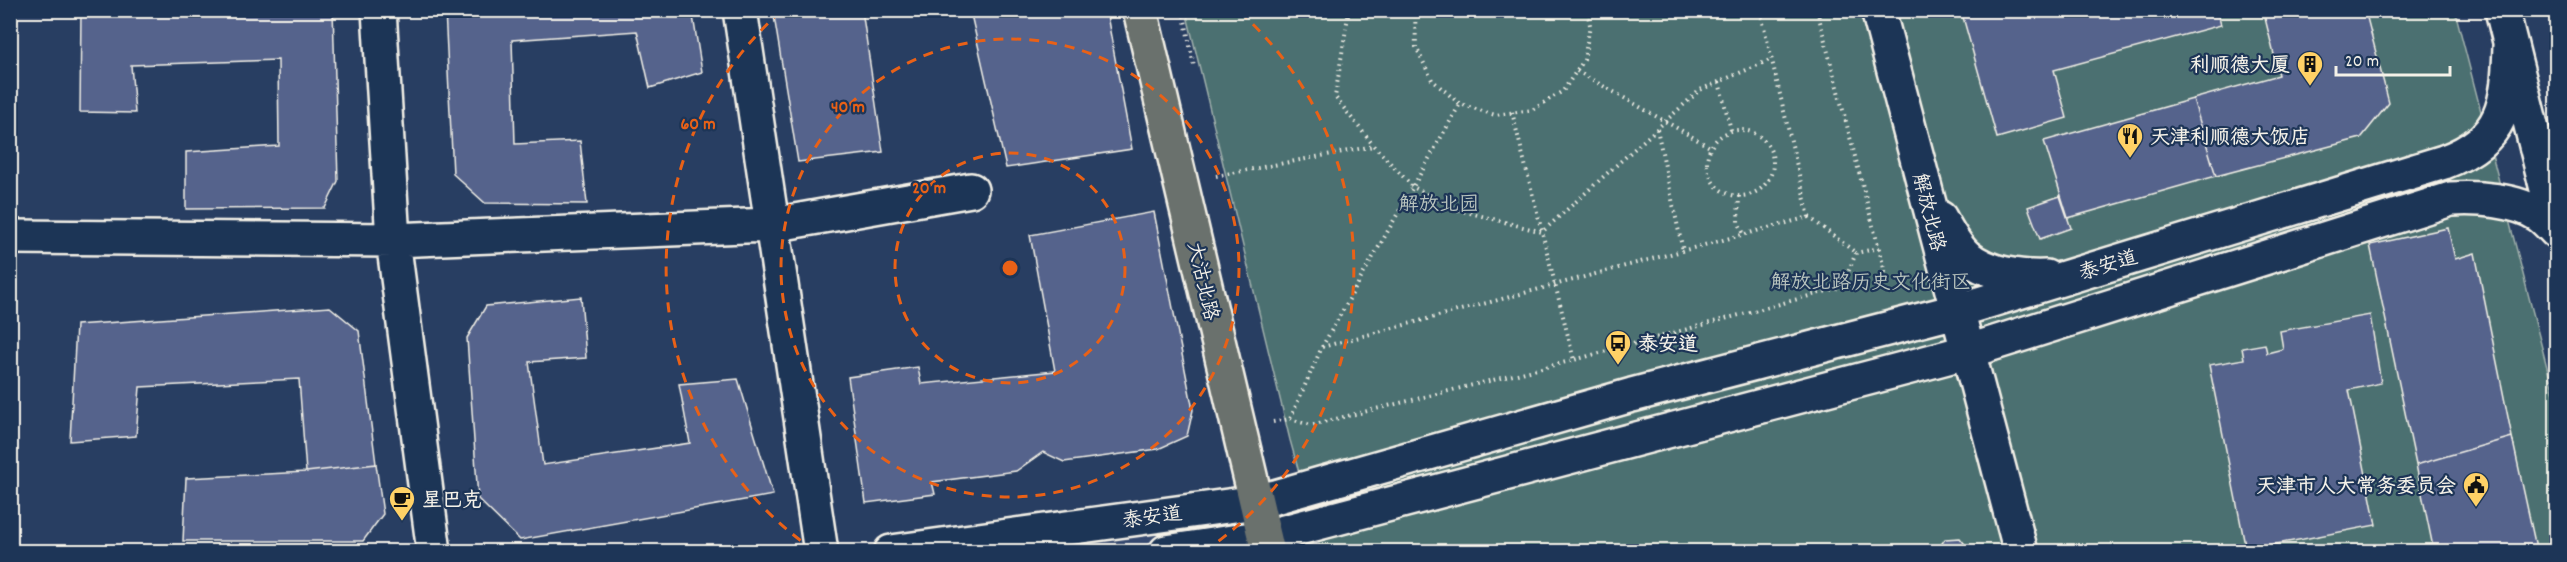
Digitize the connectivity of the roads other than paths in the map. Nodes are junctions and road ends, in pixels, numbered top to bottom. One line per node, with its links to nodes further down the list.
1 (379, 10): 13 (street)
2 (740, 10): 9 (street)
3 (1140, 10): 17 (main road, 大沽北路)
4 (1878, 10): 8 (street, 解放北路)
5 (2502, 10): 6 (street)
6 (2510, 45): 10 (street); 14 (street, 泰安道)
7 (971, 190): 9 (street)
8 (1924, 190): 14 (street); 15 (street, 解放北路)
9 (772, 225): 13 (street); 20 (street)
10 (2556, 225)
11 (2556, 231): 16 (street, 泰安道)
12 (10, 237): 13 (street)
13 (393, 240): 19 (street)
14 (2072, 274): 15 (street, 泰安道)
15 (1956, 311): 16 (street, 解放北路); 17 (street, 泰安道)
16 (1966, 352): 18 (street, 泰安道); 23 (street, 解放北路)
17 (1257, 502): 18 (main road, 大沽北路); 21 (street, 泰安道)
18 (1266, 544): 22 (street, 泰安道)
19 (434, 552)
20 (821, 552)
21 (891, 552)
22 (1166, 552)
23 (2020, 552)

